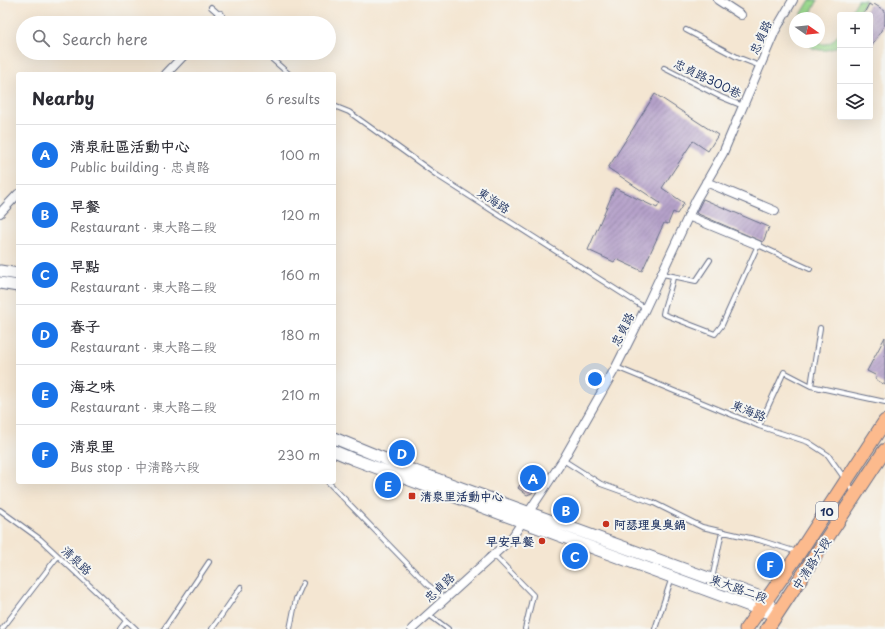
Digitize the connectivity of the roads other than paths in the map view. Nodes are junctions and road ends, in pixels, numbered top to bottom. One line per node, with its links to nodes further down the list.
1 (718, 0): 4 (street)
2 (793, 0): 9 (street, 忠貞路)
3 (211, 7): 5 (lane)
4 (741, 14)
5 (220, 15)
6 (686, 30): 9 (lane)
7 (179, 60): 11 (street)
8 (272, 60): 12 (lane)
9 (760, 66): 13 (street, 忠貞路)
10 (664, 68): 13 (lane, 忠貞路300巷)
11 (168, 72)
12 (287, 72)
13 (743, 106): 15 (street, 忠貞路)
14 (336, 107): 29 (lane, 東海路)
15 (706, 182): 17 (street); 19 (street, 忠貞路)
16 (16, 196): 18 (street)
17 (775, 211)
18 (0, 213)
19 (688, 216): 20 (street); 25 (street, 忠貞路)
20 (758, 245): 22 (lane); 26 (lane)
21 (710, 260): 26 (lane)
22 (810, 269)
23 (0, 271): 24 (street)
24 (16, 274)
25 (663, 274): 26 (lane); 29 (street, 忠貞路)
26 (674, 277)
27 (0, 283): 28 (street)
28 (16, 286)
29 (645, 309): 31 (street, 忠貞路)
30 (820, 328): 32 (lane)
31 (616, 367): 35 (lane, 東海路); 39 (street, 忠貞路)
32 (811, 386): 33 (lane); 35 (lane)
33 (885, 402)
34 (885, 421): 40 (main road, 中清路六段 / 10)
35 (759, 426): 40 (lane, 東海路)
36 (336, 439): 44 (street, 東大路二段)
37 (885, 450): 42 (main road, 中清路六段 / 10)
38 (336, 452): 45 (street, 東大路二段)
39 (563, 460): 44 (street, 忠貞路); 46 (lane)
40 (847, 480): 42 (lane, 東海路); 47 (main road, 中清路六段 / 10)
41 (330, 484): 55 (lane)
42 (856, 495): 59 (main road, 中清路六段 / 10)
43 (0, 510): 49 (lane, 清泉路)
44 (528, 512): 45 (street, 忠貞路); 52 (street, 東大路二段)
45 (522, 521): 48 (street, 忠貞路); 51 (street, 東大路二段)
46 (722, 532): 47 (lane); 52 (lane)
47 (799, 553): 56 (main road, 中清路六段 / 10)
48 (494, 555): 55 (street, 忠貞路); 69 (lane)
49 (58, 556): 60 (lane, 清泉路); 61 (lane)
50 (209, 562): 64 (lane)
51 (672, 577): 57 (street, 東大路二段); 70 (lane)
52 (712, 579): 56 (street, 東大路二段)
53 (303, 583): 66 (lane)
54 (241, 586): 65 (lane)
55 (445, 598): 58 (street, 忠貞路)
56 (766, 599): 57 (main road, 中清路六段 / 10); 59 (street, 東大路二段)
57 (758, 610): 59 (street, 東大路二段); 71 (main road, 10)
58 (428, 614): 67 (street, 忠貞路); 68 (lane)
59 (776, 615): 72 (main road, 10)
60 (126, 621): 62 (lane); 63 (lane, 清泉路)
61 (2, 629)
62 (120, 629)
63 (136, 629)
64 (164, 629)
65 (212, 629)
66 (290, 629)
67 (412, 629)
68 (448, 629)
69 (525, 629)
70 (655, 629)
71 (746, 629)
72 (767, 629)

